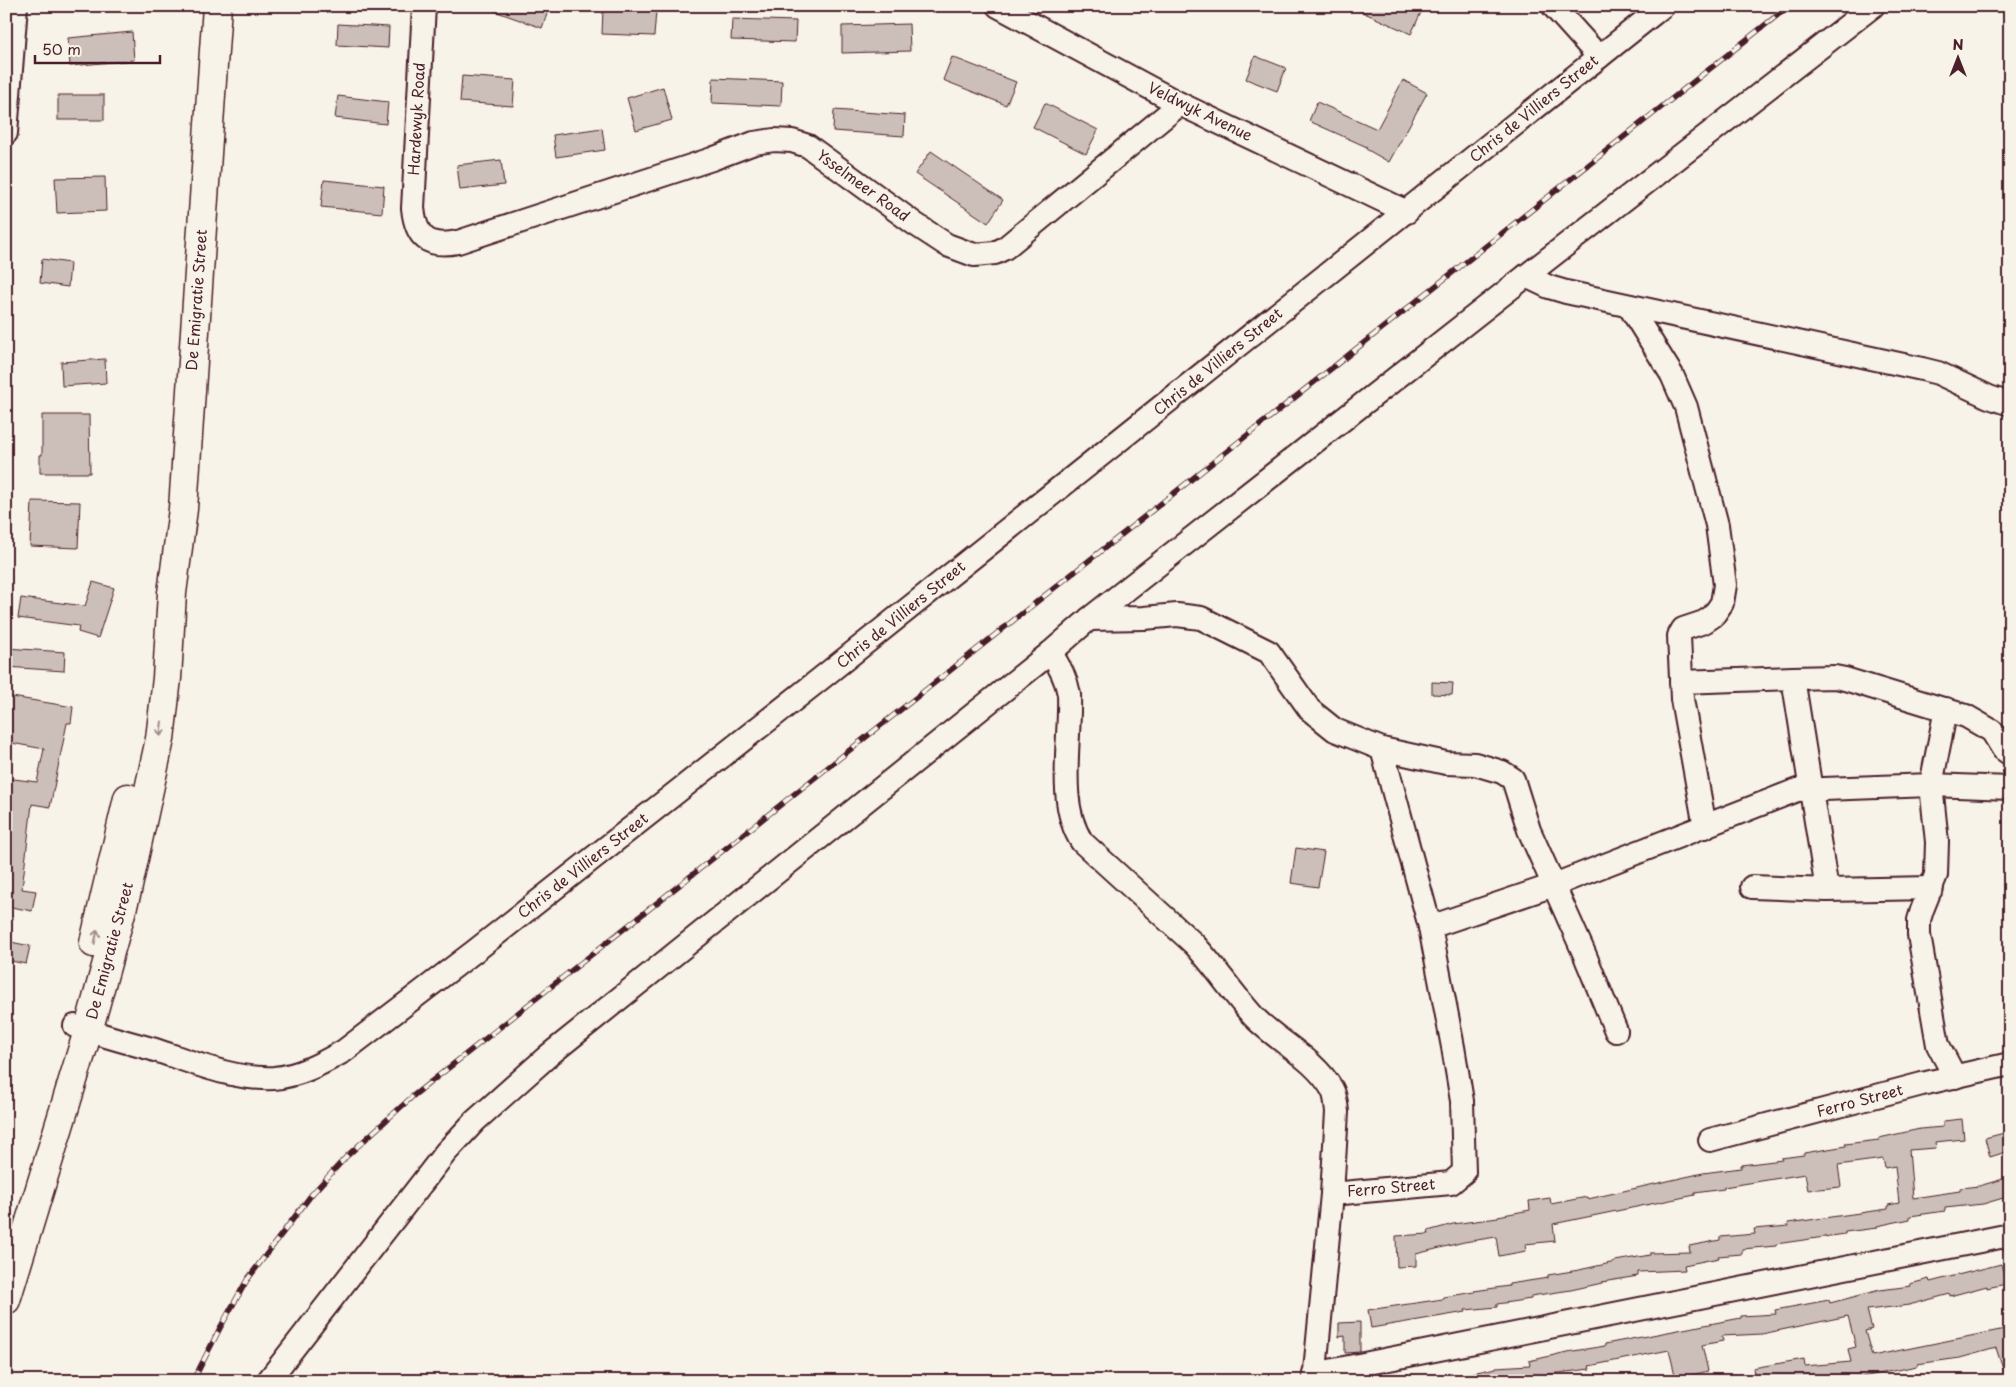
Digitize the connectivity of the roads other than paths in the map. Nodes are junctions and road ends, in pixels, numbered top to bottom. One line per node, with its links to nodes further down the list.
1 (16, 6): 10 (street)
2 (217, 6): 32 (highway, De Emigratie Street)
3 (424, 6): 12 (street, Hardewyk Road)
4 (998, 6): 9 (street, Veldwyk Avenue)
5 (1553, 6): 8 (street)
6 (1663, 6): 8 (street, Chris de Villiers Street)
7 (1873, 6): 13 (street)
8 (1599, 57): 11 (street, Chris de Villiers Street)
9 (1180, 104): 11 (street, Veldwyk Avenue); 12 (street, Ysselmeer Road)
10 (6, 133)
11 (1406, 212): 32 (street, Chris de Villiers Street)
12 (418, 231)
13 (1526, 276): 14 (street); 16 (street)
14 (1630, 306): 15 (street); 19 (street)
15 (2010, 404)
16 (1089, 619): 17 (street); 21 (street)
17 (1050, 653): 37 (street); 42 (street)
18 (1793, 678): 19 (street); 20 (street); 25 (street)
19 (1681, 682): 26 (street)
20 (1946, 708): 22 (street); 23 (street)
21 (1382, 749): 27 (street); 31 (street)
22 (2010, 754)
23 (1931, 785): 24 (street); 25 (street); 29 (street)
24 (2010, 788)
25 (1810, 789): 26 (street); 30 (street)
26 (1705, 827): 27 (street)
27 (1554, 885): 31 (street); 33 (street)
28 (1752, 887): 30 (street)
29 (1932, 888): 30 (street); 35 (street)
30 (1827, 890)
31 (1430, 927): 37 (street, Ferro Street)
32 (82, 1028): 39 (highway, De Emigratie Street); 40 (highway, De Emigratie Street)
33 (1616, 1030)
34 (2010, 1064): 35 (street, Ferro Street)
35 (1955, 1077): 36 (street, Ferro Street)
36 (1710, 1140)
37 (1332, 1194): 41 (street)
38 (2010, 1235): 41 (street)
39 (6, 1253)
40 (6, 1300)
41 (1314, 1377)
42 (268, 1381)

